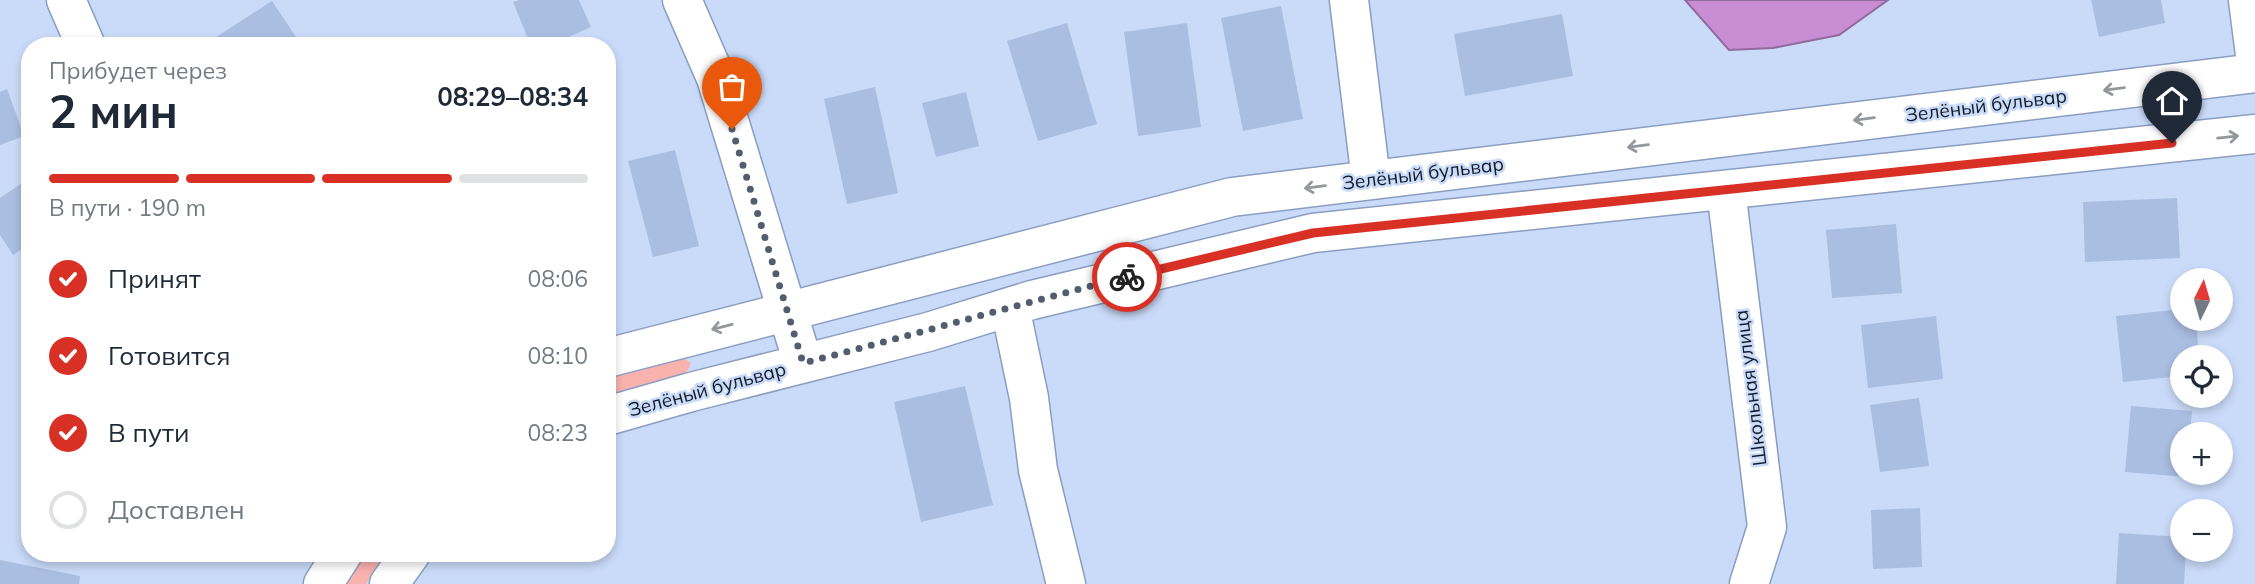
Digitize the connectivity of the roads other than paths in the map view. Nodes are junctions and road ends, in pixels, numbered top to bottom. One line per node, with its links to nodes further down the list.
1 (66, 0): 5 (street)
2 (682, 0): 12 (street)
3 (1349, 0): 9 (street)
4 (2248, 0): 6 (street)
5 (82, 37)
6 (2255, 55)
7 (2255, 73): 9 (street, Зелёный бульвар, one-way to 9)
8 (2255, 134): 10 (street, Зелёный бульвар, one-way to 8)
9 (1371, 180): 12 (street, Зелёный бульвар, one-way to 12)
10 (1726, 190): 11 (street, Зелёный бульвар); 21 (street, Школьная улица)
11 (1010, 307): 14 (street, Зелёный бульвар); 20 (street)
12 (788, 310): 13 (street, Зелёный бульвар, one-way to 13); 14 (street)
13 (616, 356)
14 (803, 363): 15 (street, Зелёный бульвар)
15 (616, 414)
16 (337, 562): 18 (street)
17 (405, 562): 19 (street)
18 (323, 584)
19 (389, 584)
20 (1066, 584)
21 (1749, 584)

